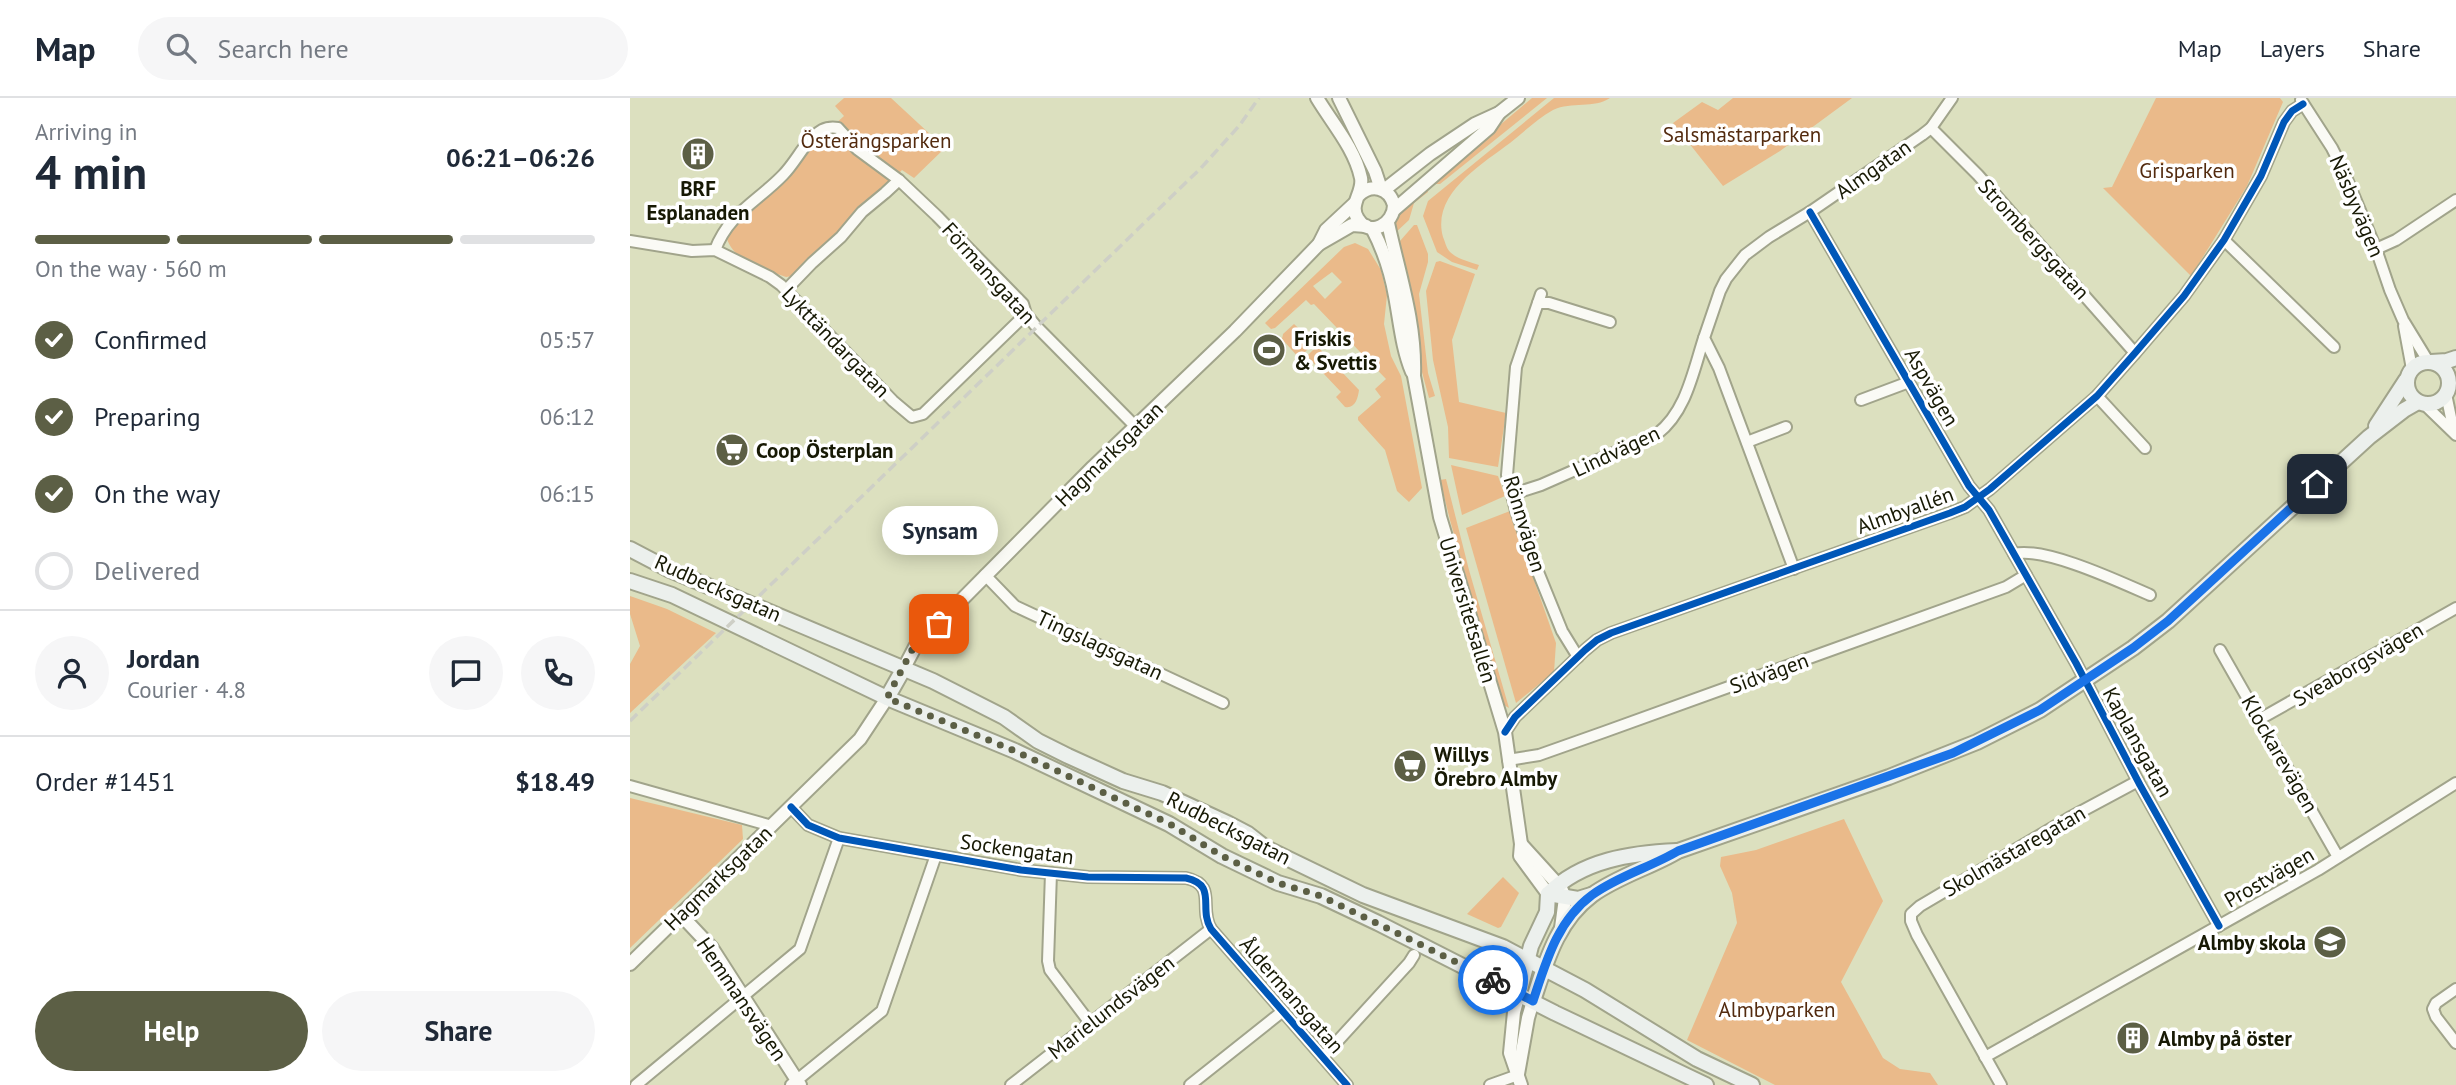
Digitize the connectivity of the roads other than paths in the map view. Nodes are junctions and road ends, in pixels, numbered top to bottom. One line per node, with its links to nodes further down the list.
1 (1317, 98): 10 (street)
2 (1339, 98): 9 (street)
3 (1518, 98): 6 (street)
4 (1952, 98): 7 (street, Almgatan)
5 (2301, 101): 16 (street, Almbyallén); 19 (street, Näsbyvägen)
6 (1499, 113): 9 (street); 12 (street)
7 (1931, 128): 13 (street, Almgatan); 27 (street, Strombergsgatan)
8 (898, 180): 20 (street, Förmansgatan); 21 (street); 22 (street, Förmansgatan)
9 (1383, 190): 10 (street); 12 (street)
10 (1357, 200): 15 (street); 18 (street, Hagmarksgatan)
11 (2456, 200): 19 (street)
12 (1395, 209): 14 (street)
13 (1811, 212): 25 (street, Almgatan); 32 (street, Aspvägen)
14 (1388, 223): 15 (street); 31 (street, Universitetsallén)
15 (1369, 227): 18 (street, Hagmarksgatan); 31 (street, Universitetsallén)
16 (2224, 240): 26 (street); 27 (street, Almbyallén)
17 (630, 241): 20 (street)
18 (1319, 244): 37 (street, Hagmarksgatan)
19 (2376, 248): 23 (street, Näsbyvägen)
20 (715, 250): 21 (street, Lykttändargatan)
21 (786, 290): 22 (street, Lykttändargatan)
22 (1026, 314): 37 (street, Förmansgatan)
23 (2403, 320): 29 (street, Näsbyvägen); 30 (street, Näsbyvägen)
24 (1610, 321): 43 (street, Rönnvägen)
25 (1704, 338): 41 (street); 43 (street, Lindvägen)
26 (2334, 347)
27 (2135, 353): 34 (street, Almbyallén)
28 (2456, 358): 29 (main road)
29 (2430, 362): 30 (main road); 33 (main road)
30 (2409, 374): 36 (main road); 40 (main road)
31 (1414, 376): 60 (street, Universitetsallén)
32 (1909, 382): 35 (street, Aspvägen); 44 (street, Aspvägen)
33 (2450, 387): 36 (main road); 39 (street)
34 (2097, 396): 42 (street); 44 (street, Almbyallén)
35 (1861, 400)
36 (2421, 403): 39 (street); 40 (main road)
37 (1136, 427): 48 (street, Hagmarksgatan)
38 (1786, 427): 41 (street)
39 (2455, 433)
40 (2369, 437): 56 (main road)
41 (1747, 442): 47 (street)
42 (2145, 449)
43 (1513, 494): 54 (street, Rönnvägen)
44 (1979, 498): 46 (street, Aspvägen); 47 (street, Almbyallén)
45 (630, 549): 55 (main road, Rudbecksgatan)
46 (2014, 554): 49 (street, Aspvägen); 51 (street)
47 (1794, 569): 54 (street, Almbyallén)
48 (985, 575): 55 (street, Hagmarksgatan); 58 (street, Tingslagsgatan)
49 (2026, 575): 56 (street, Kaplansgatan); 61 (street, Sidvägen)
50 (630, 581): 57 (main road, Rudbecksgatan)
51 (2150, 595)
52 (2456, 608): 59 (street, Sveaborgsvägen)
53 (2220, 650): 59 (street, Klockarevägen)
54 (1578, 657): 60 (street, Almbyallén)
55 (904, 668): 57 (main road); 80 (main road, Rudbecksgatan)
56 (2085, 681): 62 (street, Kaplansgatan); 68 (main road)
57 (887, 698): 65 (street, Hagmarksgatan); 84 (main road, Rudbecksgatan)
58 (1223, 703)
59 (2260, 719): 70 (street, Klockarevägen)
60 (1505, 732): 61 (street, Universitetsallén)
61 (1508, 760): 72 (street, Universitetsallén)
62 (2138, 781): 76 (street, Kaplansgatan); 90 (street, Skolmästaregatan)
63 (2456, 783): 70 (street, Prostvägen)
64 (630, 786): 66 (street)
65 (791, 807): 66 (street, Hagmarksgatan); 67 (street, Sockengatan)
66 (772, 825): 75 (street, Hagmarksgatan)
67 (839, 838): 69 (street, Sockengatan); 85 (street)
68 (1678, 851): 72 (main road); 73 (main road)
69 (936, 855): 71 (street, Sockengatan); 93 (street)
70 (2339, 858): 76 (street, Prostvägen)
71 (1051, 873): 78 (street, Sockengatan); 88 (street)
72 (1553, 889): 74 (main road); 80 (main road)
73 (1592, 895): 74 (main road); 77 (main road)
74 (1565, 898): 77 (street)
75 (681, 915): 81 (street, Hagmarksgatan); 85 (street, Hemmansvägen)
76 (2220, 926): 90 (street, Prostvägen)
77 (1561, 928): 82 (main road)
78 (1211, 929): 87 (street, Åldermansgatan); 88 (street, Marielundsvägen)
79 (1414, 956): 91 (street)
80 (1527, 961): 82 (main road); 84 (main road)
81 (630, 964)
82 (1544, 969): 86 (main road); 100 (main road)
83 (2456, 989): 89 (street)
84 (1519, 994): 86 (main road); 92 (street)
85 (743, 997): 93 (street, Hemmansvägen); 94 (street)
86 (1533, 1001): 92 (street); 99 (main road)
87 (1283, 1011): 91 (street, Åldermansgatan); 96 (street)
88 (1090, 1023): 95 (street, Marielundsvägen)
89 (2456, 1043)
90 (1985, 1057): 101 (street)
91 (1323, 1058): 97 (street, Åldermansgatan)
92 (1520, 1080): 98 (street)
93 (796, 1083)
94 (636, 1085)
95 (1011, 1085)
96 (1190, 1085)
97 (1347, 1085)
98 (1490, 1085)
99 (1706, 1085)
100 (1752, 1085)
101 (2001, 1085)

